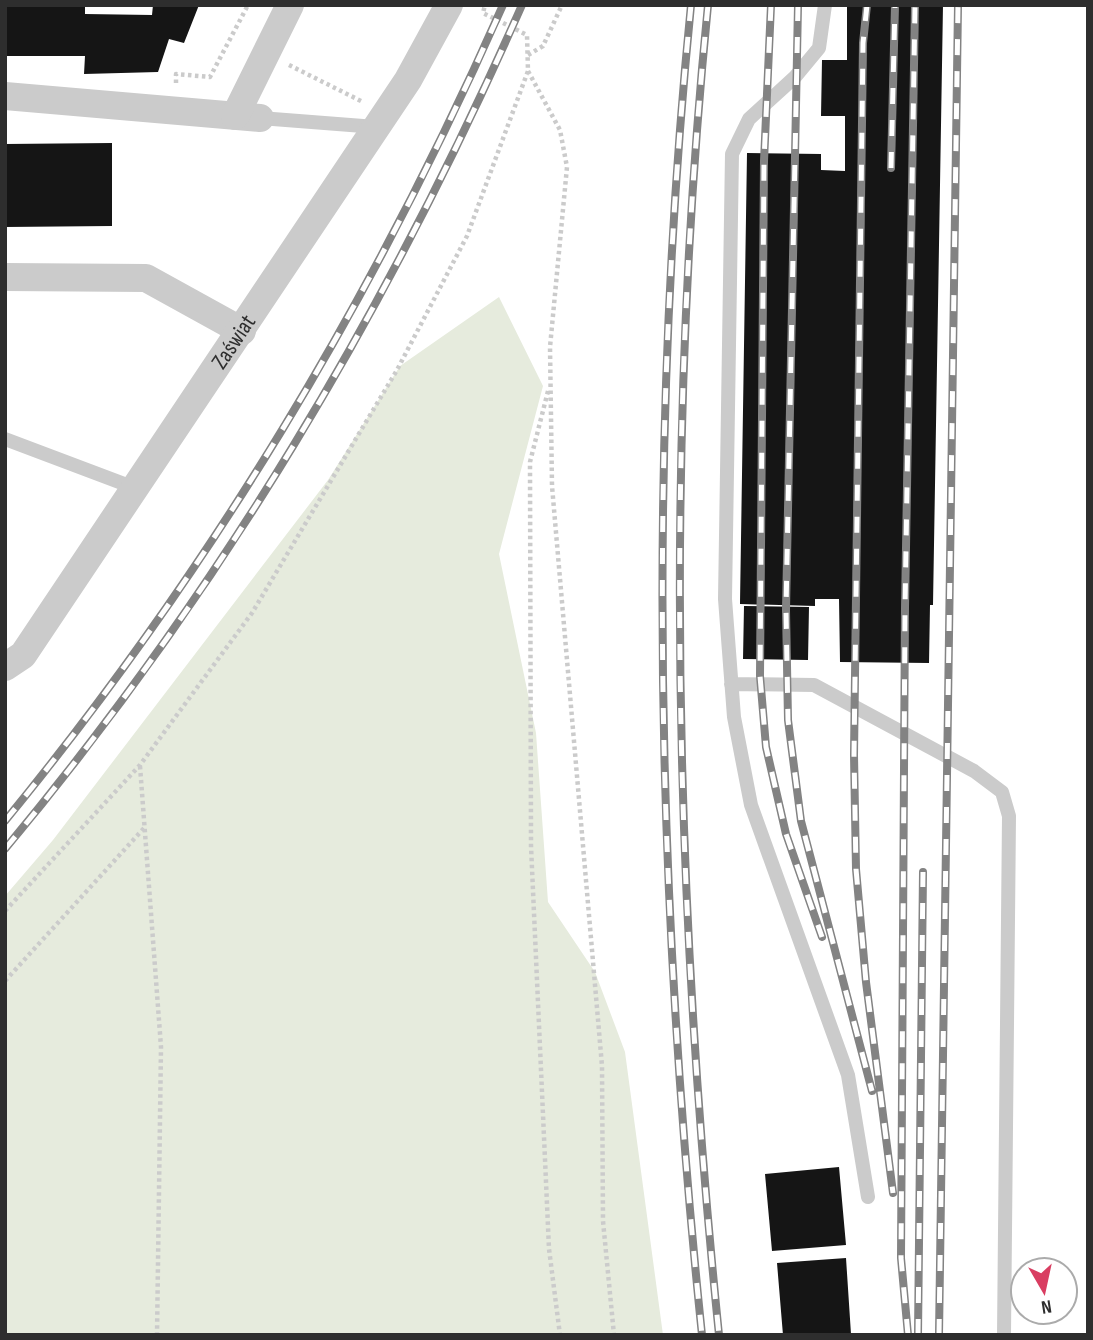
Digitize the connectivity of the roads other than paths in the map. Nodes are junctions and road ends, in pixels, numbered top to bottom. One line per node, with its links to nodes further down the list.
1 (290, 5): 5 (street)
2 (449, 5): 6 (street, Zaświat)
3 (825, 5): 12 (lane)
4 (5, 96): 5 (street)
5 (248, 117): 6 (lane)
6 (381, 120): 8 (street, Zaświat)
7 (5, 276): 8 (street)
8 (242, 331): 10 (street, Zaświat)
9 (5, 439): 10 (lane)
10 (135, 488): 11 (street, Zaświat)
11 (5, 667)
12 (731, 684): 13 (lane); 14 (lane)
13 (869, 1197)
14 (1004, 1335)

